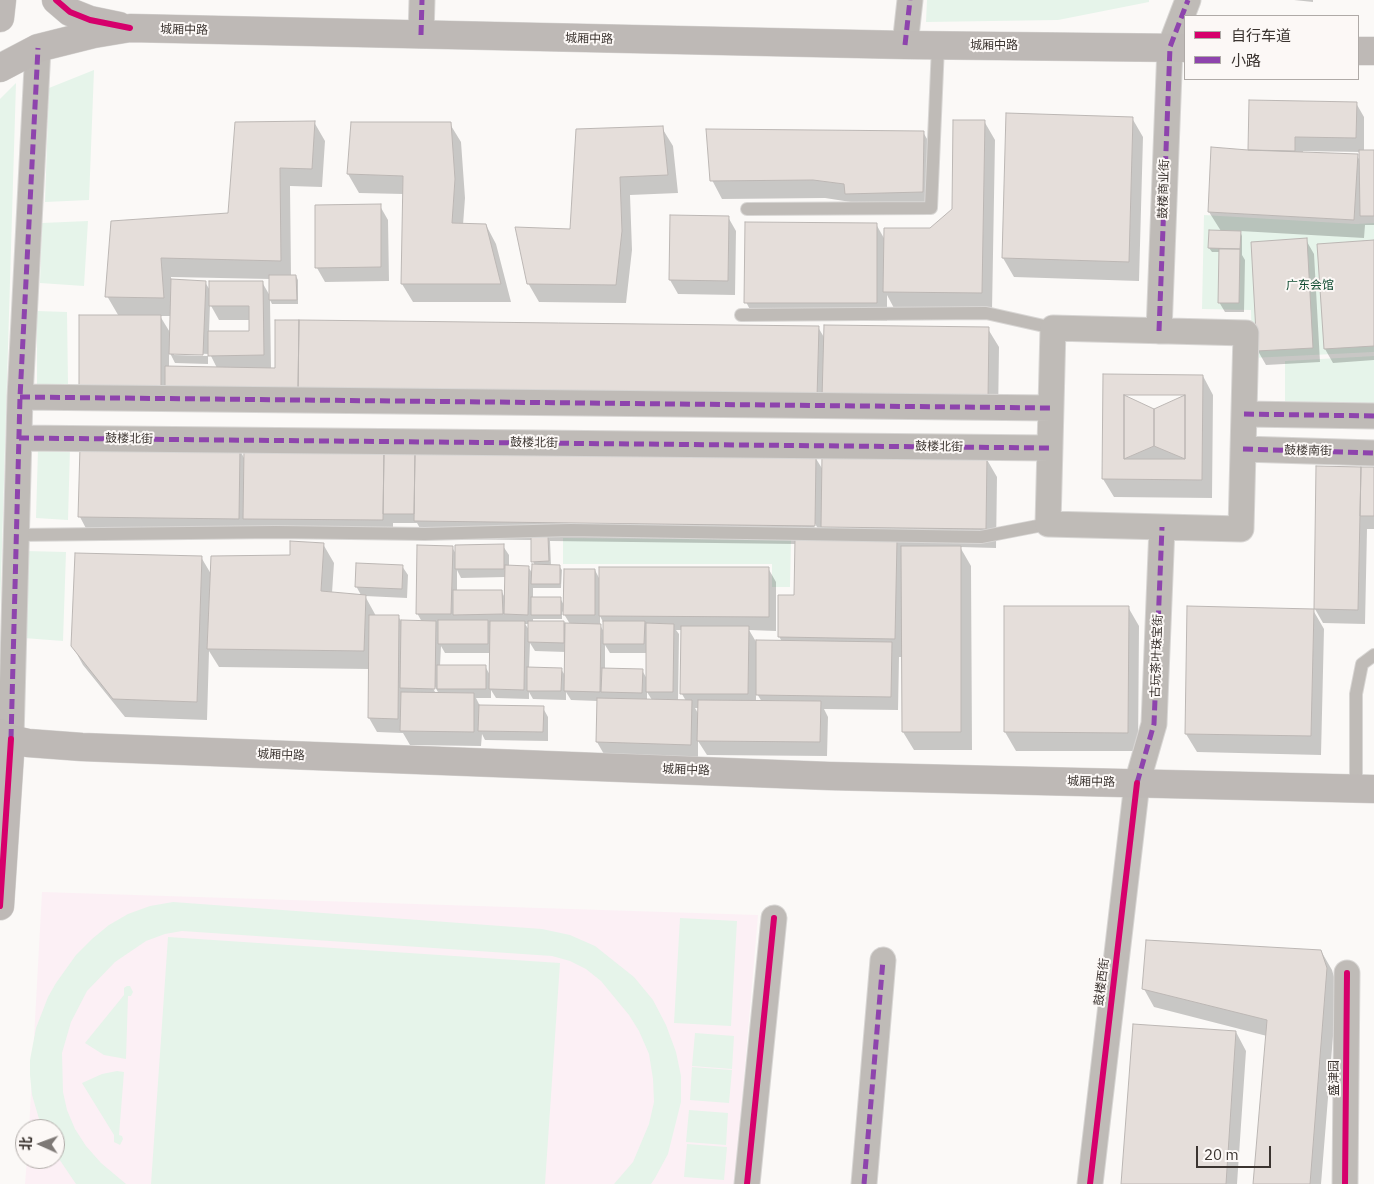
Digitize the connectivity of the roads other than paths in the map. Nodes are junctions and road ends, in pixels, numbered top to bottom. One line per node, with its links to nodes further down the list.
1 (2, 0): 7 (main road)
2 (56, 0): 9 (main road)
3 (422, 0): 10 (street)
4 (910, 0): 11 (street)
5 (1188, 0): 6 (street, 鼓楼商业街)
6 (1185, 15)
7 (0, 18)
8 (1184, 19): 14 (street, 鼓楼商业街)
9 (130, 28): 10 (main road, 城厢中路); 13 (main road, 城厢中路)
10 (421, 35): 11 (main road, 城厢中路)
11 (905, 45): 12 (main road, 城厢中路)
12 (938, 46): 14 (main road, 城厢中路); 18 (lane)
13 (38, 48): 17 (main road, 城厢中路); 22 (street)
14 (1178, 48): 21 (street, 鼓楼商业街)
15 (1359, 51): 16 (main road)
16 (1374, 52)
17 (0, 68)
18 (747, 209)
19 (741, 315): 20 (lane)
20 (1053, 328): 21 (street); 23 (street)
21 (1159, 331): 24 (street)
22 (20, 397): 23 (street); 26 (street)
23 (1051, 408): 27 (street)
24 (1244, 414): 25 (street); 28 (street)
25 (1374, 416)
26 (19, 438): 27 (street, 鼓楼北街); 32 (street)
27 (1050, 448): 30 (street)
28 (1243, 449): 29 (street, 鼓楼南街); 31 (street)
29 (1374, 453)
30 (1048, 524): 31 (street); 32 (lane)
31 (1162, 527): 35 (street, 古玩茶叶珠宝街)
32 (16, 535): 34 (street)
33 (1374, 655): 36 (lane)
34 (5, 736): 35 (main road, 城厢中路); 37 (main road)
35 (1138, 783): 36 (main road, 城厢中路); 43 (street, 鼓楼西街)
36 (1365, 789)
37 (0, 906)
38 (774, 918): 41 (street)
39 (883, 960): 42 (street)
40 (1347, 973): 44 (street, 盛津园)
41 (747, 1184)
42 (864, 1184)
43 (1090, 1184)
44 (1345, 1184)

